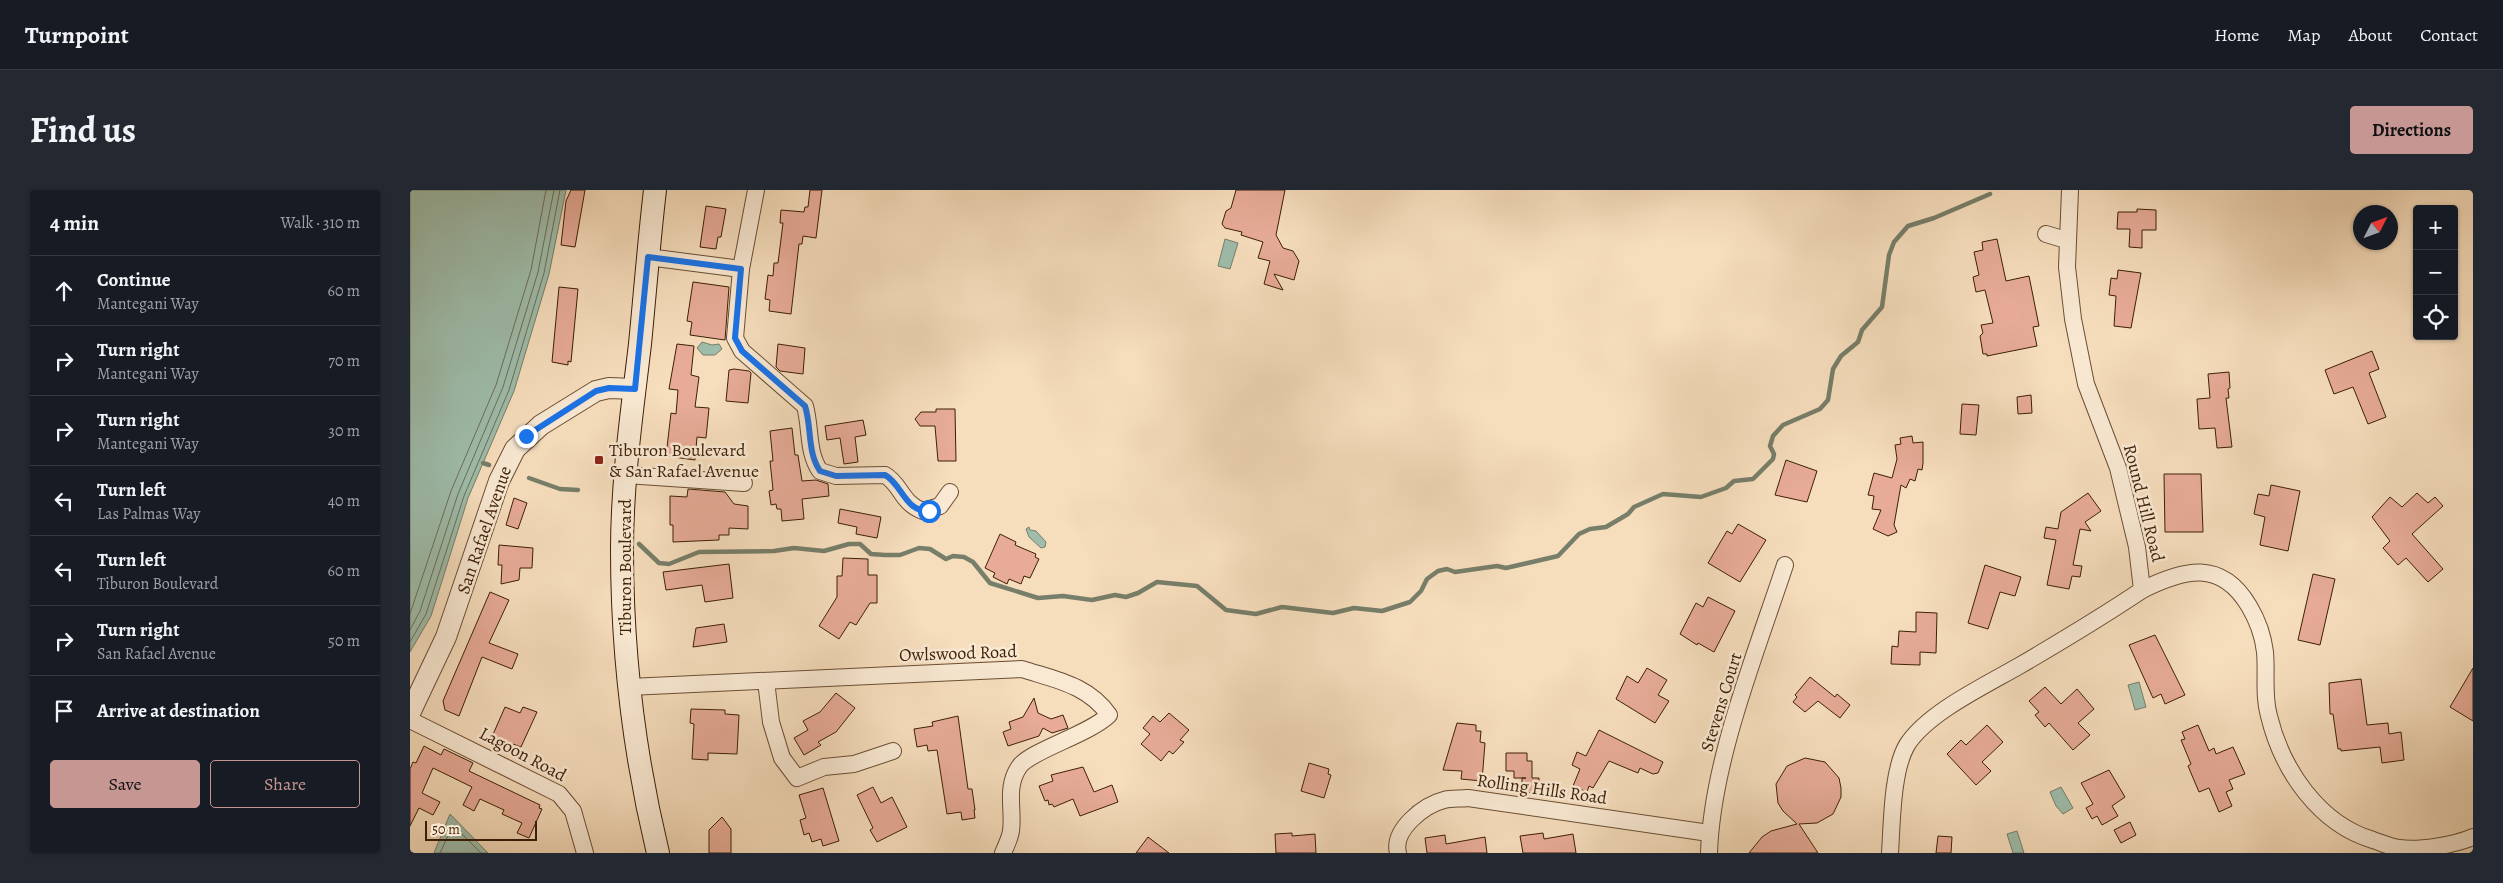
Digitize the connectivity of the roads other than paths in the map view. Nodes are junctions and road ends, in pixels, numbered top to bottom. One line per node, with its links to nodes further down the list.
1 (655, 190): 6 (main road, Tiburon Boulevard)
2 (756, 190): 7 (street)
3 (2070, 190): 5 (street, Round Hill Road)
4 (2046, 234): 5 (street)
5 (2066, 240): 13 (street, Round Hill Road)
6 (648, 257): 7 (street); 8 (main road, Tiburon Boulevard)
7 (741, 269): 11 (street)
8 (635, 389): 9 (main road, Tiburon Boulevard); 16 (street, San Rafael Avenue)
9 (626, 475): 10 (street); 15 (main road, Tiburon Boulevard)
10 (744, 483)
11 (950, 492)
12 (1785, 565): 19 (street, Stevens Court)
13 (2142, 590): 20 (street); 26 (street)
14 (766, 681): 15 (street, Owlswood Road); 18 (street); 23 (street, Owlswood Road)
15 (629, 687): 22 (main road, Tiburon Boulevard)
16 (410, 713)
17 (410, 720): 21 (street, Lagoon Road)
18 (893, 751)
19 (1710, 833): 24 (street, Rolling Hills Road); 25 (street, Stevens Court)
20 (2473, 837)
21 (585, 853)
22 (658, 853)
23 (1003, 853)
24 (1398, 853)
25 (1709, 853)
26 (1890, 853)

